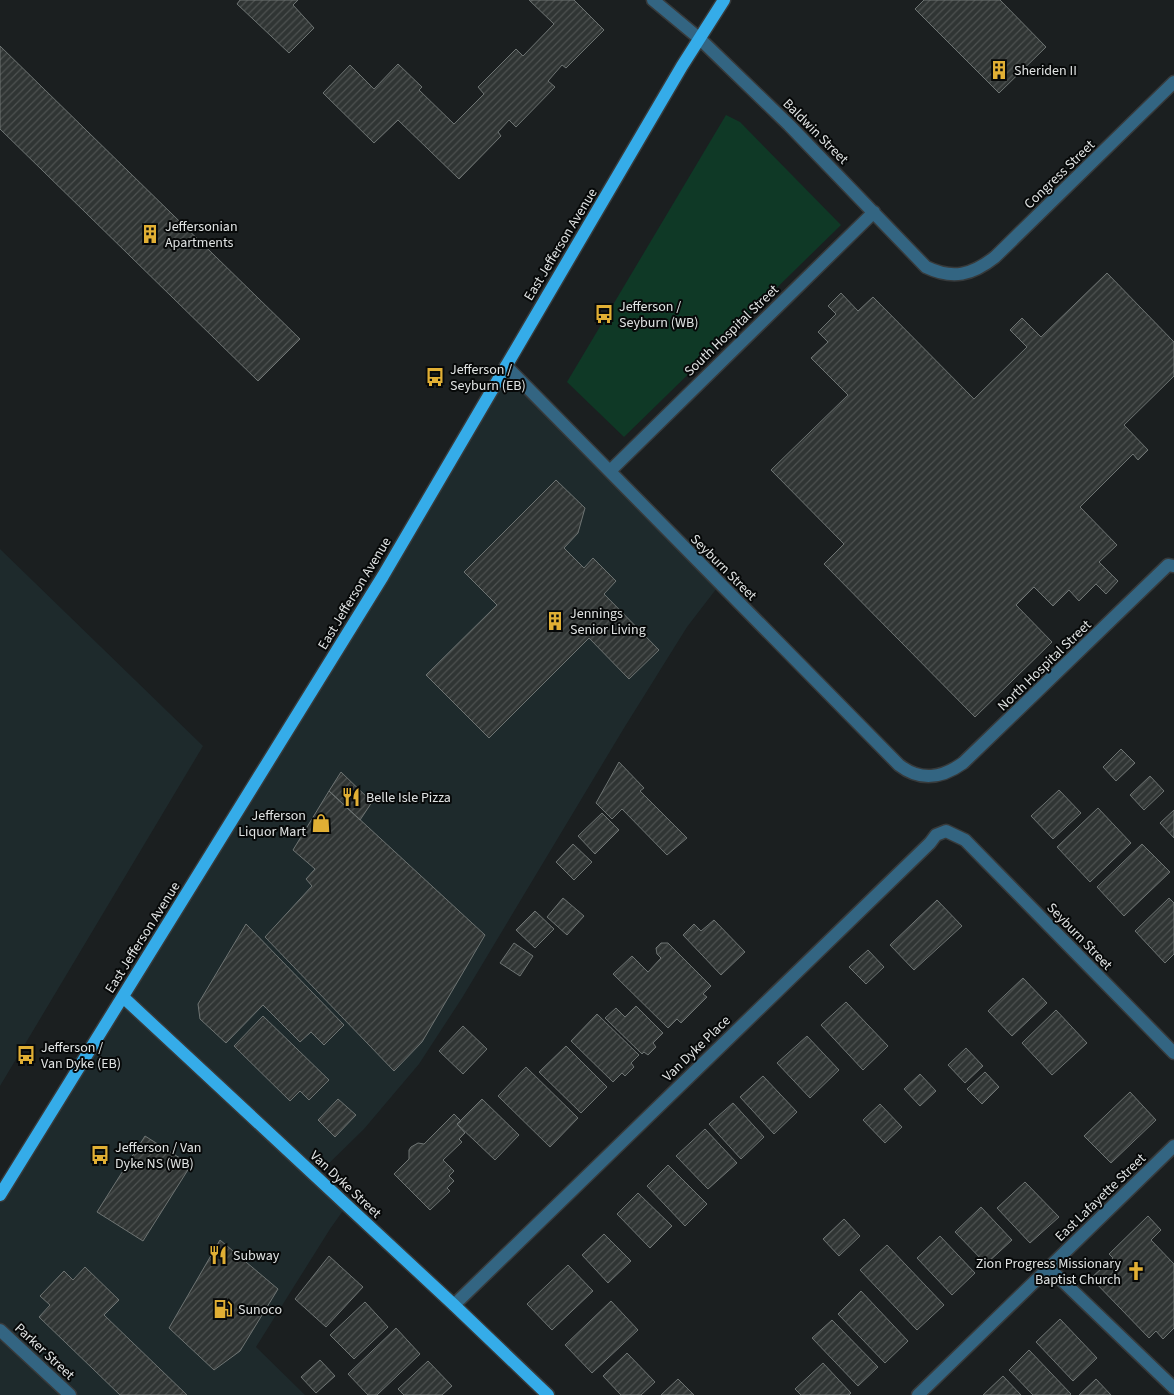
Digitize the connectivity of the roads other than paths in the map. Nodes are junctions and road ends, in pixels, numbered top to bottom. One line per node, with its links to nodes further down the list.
1 (652, 0): 3 (street, Baldwin Street)
2 (724, 0): 3 (main road, East Jefferson Avenue)
3 (700, 38): 5 (street, Baldwin Street); 7 (main road, East Jefferson Avenue)
4 (1174, 82): 6 (street, Congress Street)
5 (874, 212): 6 (street, Baldwin Street); 8 (street, South Hospital Street)
6 (958, 274)
7 (506, 366): 8 (street, Seyburn Street); 12 (main road, East Jefferson Avenue)
8 (610, 470): 10 (street, Seyburn Street)
9 (1174, 566): 10 (street, North Hospital Street)
10 (929, 776)
11 (965, 840): 13 (street, Seyburn Street); 17 (street, Van Dyke Place)
12 (123, 997): 15 (main road, East Jefferson Avenue); 17 (main road, Van Dyke Street)
13 (1174, 1053)
14 (1174, 1146): 16 (street, East Lafayette Street)
15 (0, 1195)
16 (1048, 1267): 19 (street); 22 (street, East Lafayette Street)
17 (454, 1305): 21 (main road, Van Dyke Street)
18 (0, 1330): 20 (street, Parker Street)
19 (1174, 1388)
20 (70, 1395)
21 (548, 1395)
22 (918, 1395)

